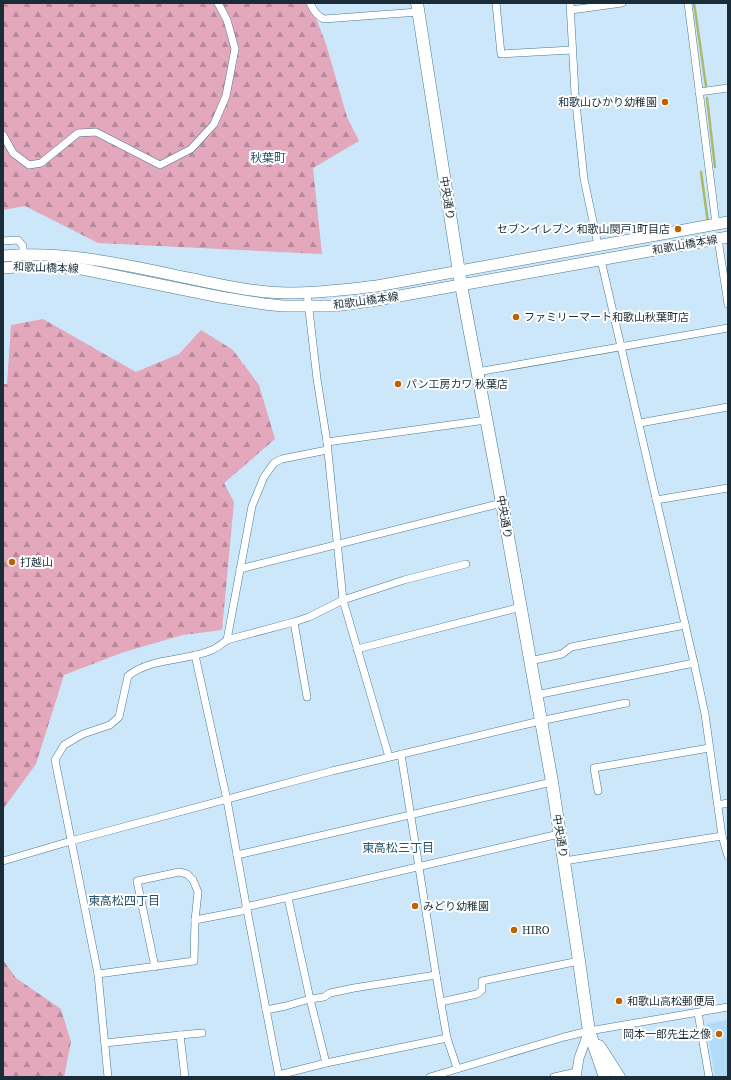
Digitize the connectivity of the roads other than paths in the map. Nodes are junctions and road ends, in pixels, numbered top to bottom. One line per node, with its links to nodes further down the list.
1 (218, 3): 11 (street)
2 (310, 3): 7 (street)
3 (496, 3): 8 (street)
4 (622, 3): 6 (street)
5 (688, 3): 10 (street)
6 (570, 6): 8 (street)
7 (417, 7): 21 (highway, 中央通り)
8 (572, 50): 16 (street)
9 (728, 88): 10 (street)
10 (699, 92): 13 (street)
11 (3, 135)
12 (728, 222): 13 (main road, 和歌山橋本線)
13 (716, 224): 16 (main road, 和歌山橋本線)
14 (723, 238): 19 (main road, 和歌山橋本線); 24 (street)
15 (3, 241): 17 (street)
16 (598, 246): 21 (main road, 和歌山橋本線)
17 (24, 255): 18 (main road, 和歌山橋本線); 23 (main road, 和歌山橋本線)
18 (3, 256)
19 (601, 260): 22 (main road, 和歌山橋本線); 27 (street)
20 (3, 268): 25 (main road, 和歌山橋本線)
21 (458, 270): 22 (highway, 中央通り); 23 (main road, 和歌山橋本線)
22 (461, 285): 25 (main road, 和歌山橋本線); 28 (highway, 中央通り)
23 (307, 292): 25 (street)
24 (728, 304)
25 (308, 306): 32 (street)
26 (728, 328): 27 (street)
27 (622, 347): 28 (street); 31 (street)
28 (477, 372): 30 (highway, 中央通り)
29 (728, 407): 31 (street)
30 (486, 420): 32 (street); 36 (highway, 中央通り)
31 (640, 423): 35 (street)
32 (327, 442): 33 (street)
33 (327, 450): 37 (street); 39 (street)
34 (728, 488): 35 (street)
35 (656, 500): 43 (street)
36 (502, 503): 37 (street); 41 (highway, 中央通り)
37 (338, 544): 39 (street); 40 (street)
38 (466, 564): 40 (street)
39 (240, 569): 44 (street)
40 (343, 600): 42 (street); 45 (street)
41 (520, 607): 45 (street); 47 (highway, 中央通り)
42 (294, 622): 44 (street); 50 (street)
43 (685, 625): 47 (street); 48 (street)
44 (228, 640): 46 (street)
45 (357, 649): 55 (street)
46 (195, 655): 58 (street); 64 (street)
47 (530, 661): 49 (highway, 中央通り)
48 (694, 663): 49 (street); 53 (street)
49 (536, 695): 52 (highway, 中央通り)
50 (307, 698)
51 (626, 703): 52 (street)
52 (540, 721): 54 (street); 56 (highway, 中央通り)
53 (709, 748): 57 (street); 60 (street)
54 (401, 754): 55 (street); 61 (street)
55 (389, 757): 58 (street)
56 (552, 782): 61 (street); 62 (highway, 中央通り)
57 (598, 791)
58 (227, 800): 64 (street); 65 (street)
59 (728, 803): 60 (street)
60 (718, 805): 63 (street)
61 (410, 815): 65 (street); 69 (street)
62 (559, 834): 68 (highway, 中央通り); 69 (street)
63 (722, 836): 66 (street); 68 (street)
64 (72, 841): 67 (street); 75 (street)
65 (237, 855): 71 (street)
66 (728, 856)
67 (3, 861)
68 (564, 861): 73 (highway, 中央通り)
69 (419, 867): 70 (street); 76 (street)
70 (288, 898): 71 (street); 77 (street)
71 (246, 908): 72 (street); 80 (street)
72 (195, 920): 74 (street); 74 (street)
73 (579, 961): 78 (street); 82 (highway, 中央通り)
74 (155, 967): 75 (street)
75 (98, 974): 86 (street)
76 (436, 975): 77 (street); 78 (street)
77 (310, 999): 80 (street); 87 (street)
78 (441, 1002): 85 (street)
79 (728, 1007): 81 (street)
80 (266, 1010): 90 (street)
81 (698, 1013): 82 (street); 97 (street)
82 (589, 1031): 88 (street); 89 (street); 95 (highway, 中央通り); 96 (highway, 中央通り)
83 (202, 1033): 84 (street)
84 (180, 1035): 86 (street); 92 (street)
85 (447, 1038): 87 (street); 88 (street)
86 (105, 1042): 91 (street)
87 (326, 1064): 90 (street)
88 (457, 1068): 93 (street)
89 (576, 1074): 94 (street)
90 (279, 1076)
91 (108, 1077)
92 (185, 1077)
93 (430, 1077)
94 (554, 1077)
95 (605, 1077)
96 (619, 1077)
97 (709, 1077)

